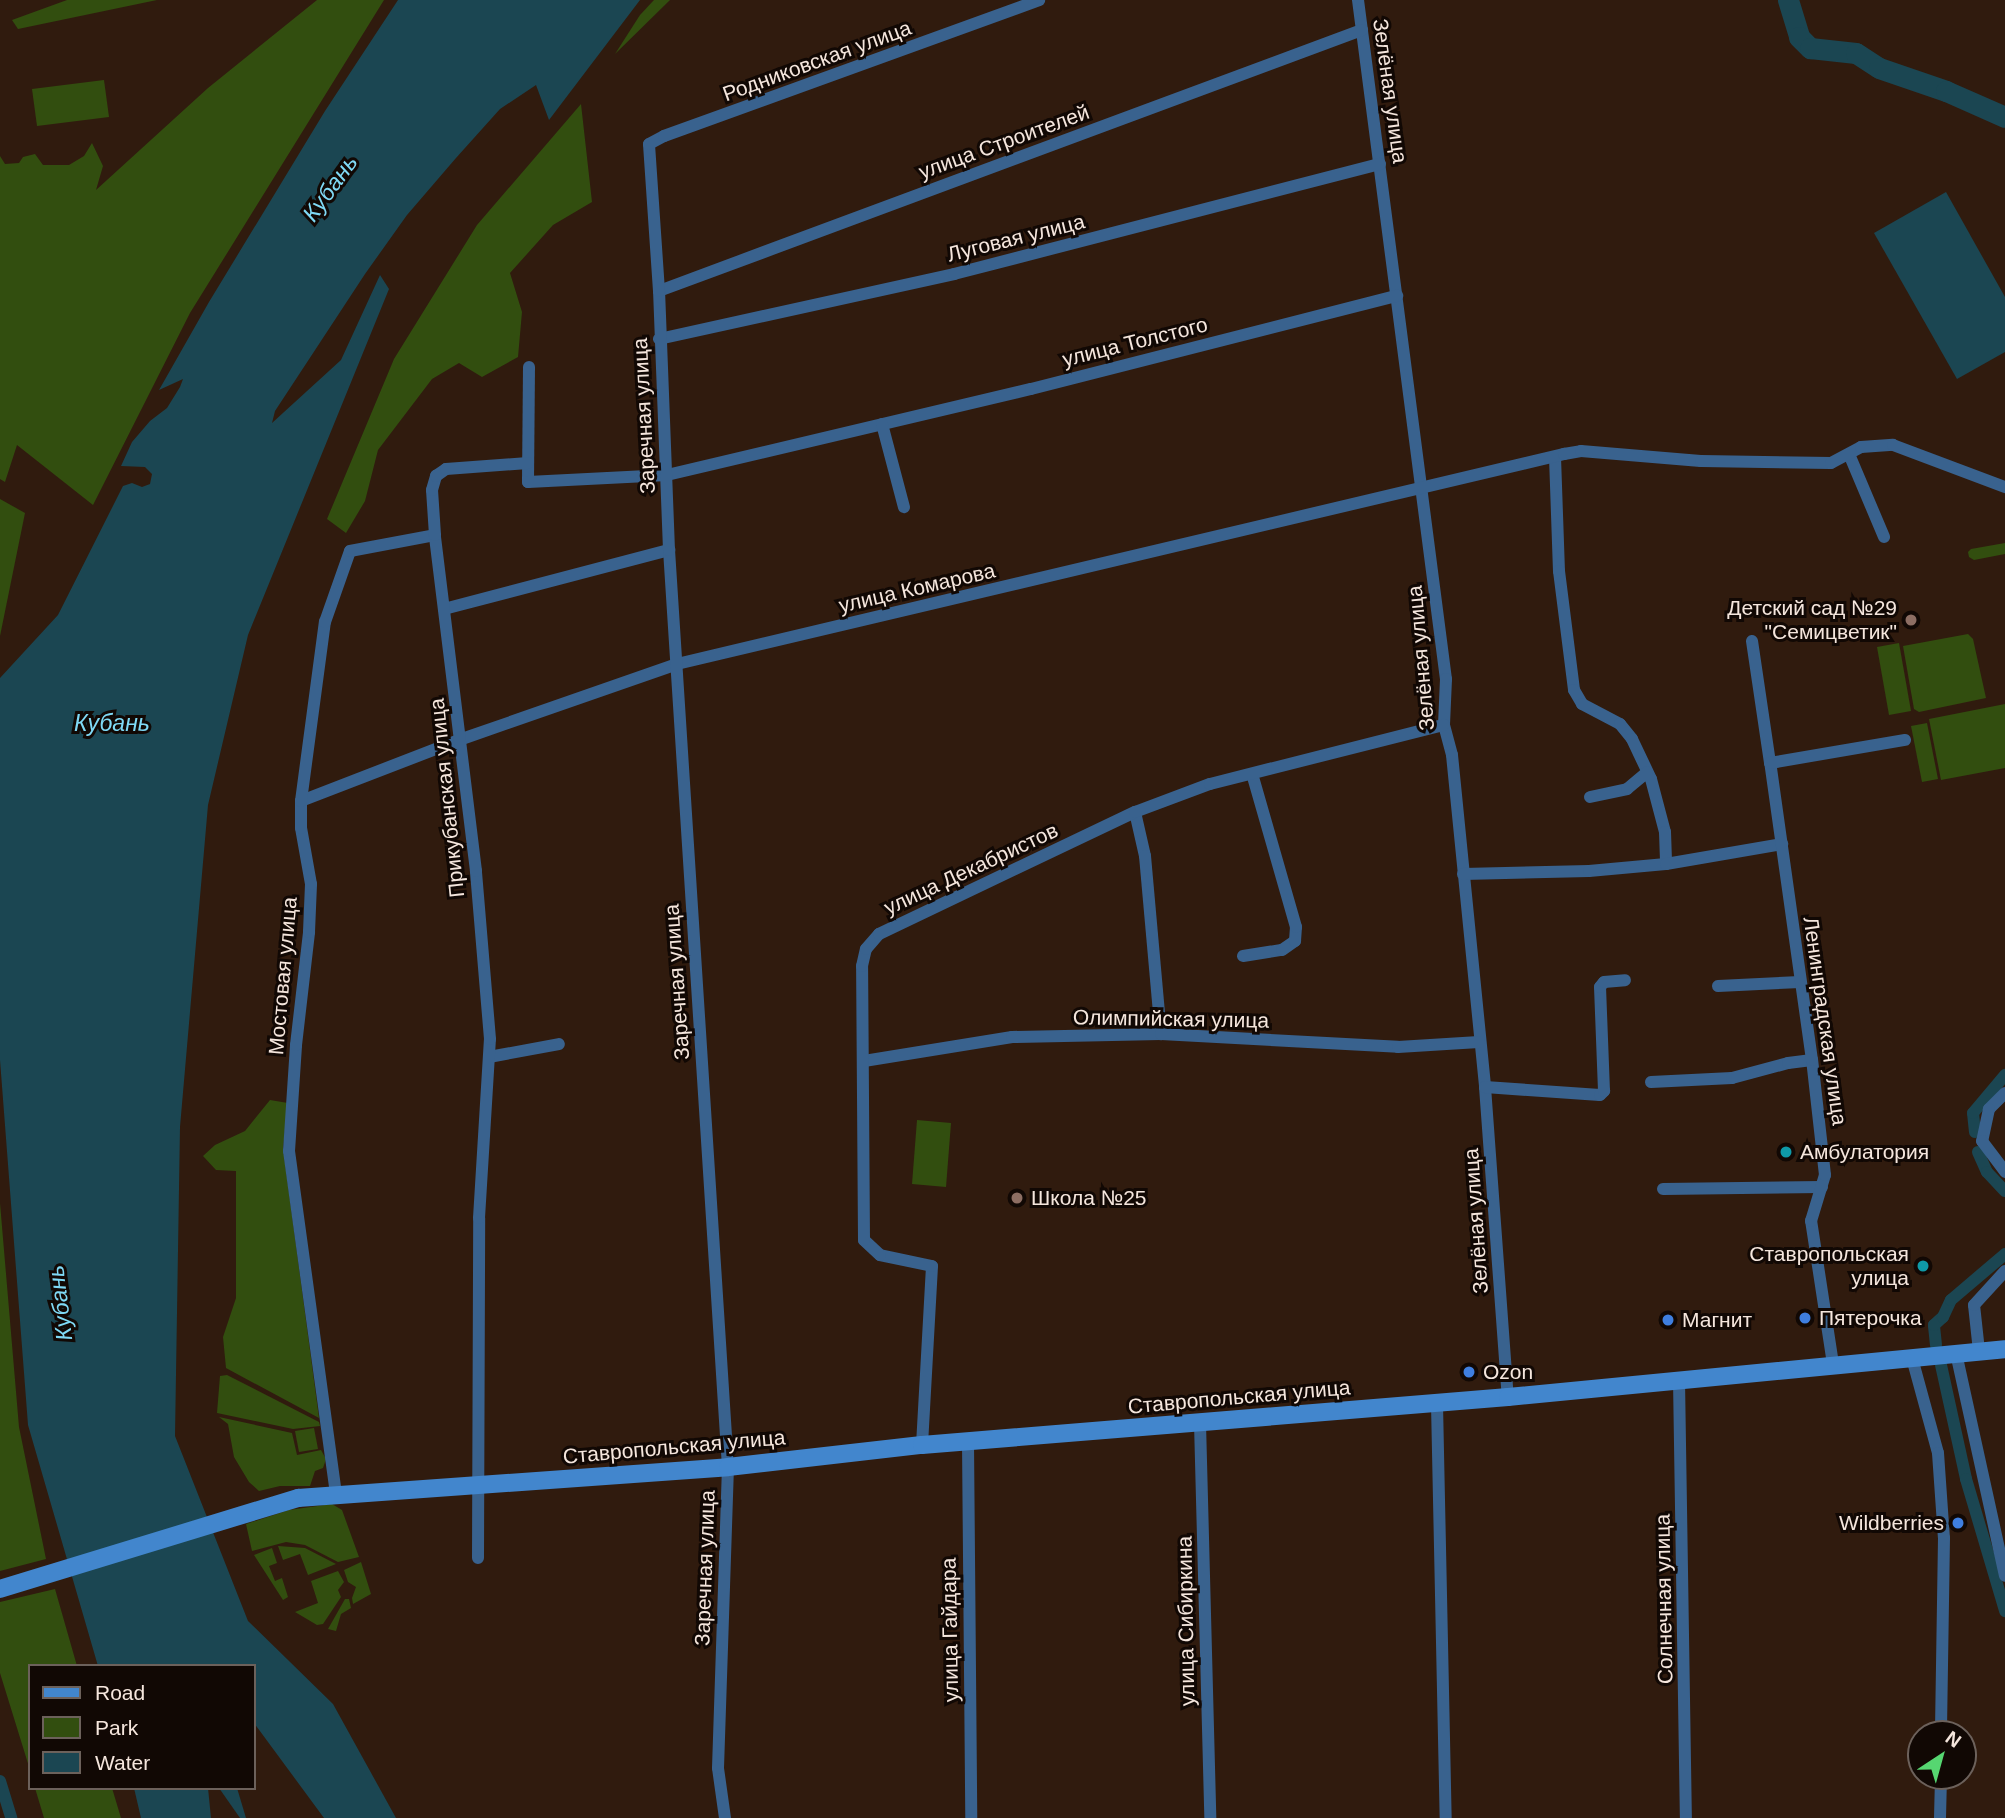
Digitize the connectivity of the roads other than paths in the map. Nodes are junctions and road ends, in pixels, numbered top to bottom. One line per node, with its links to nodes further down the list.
1 (1039, 0): 4 (street, Родниковская улица)
2 (1358, 0): 3 (street, Зелёная улица)
3 (1362, 30): 5 (street, Зелёная улица); 6 (street, улица Строителей)
4 (649, 144): 6 (street, Заречная улица)
5 (1380, 164): 7 (street, Зелёная улица); 8 (street, Луговая улица)
6 (659, 291): 8 (street, Заречная улица)
7 (1397, 296): 10 (street, улица Толстого); 16 (street, Зелёная улица)
8 (659, 339): 14 (street, Заречная улица)
9 (529, 368): 13 (street)
10 (882, 424): 14 (street, улица Толстого); 17 (street)
11 (1849, 454): 12 (street, улица Комарова); 15 (street, улица Комарова); 19 (street)
12 (1555, 457): 16 (street, улица Комарова); 28 (street)
13 (528, 463): 14 (street, улица Толстого); 18 (street, Прикубанская улица)
14 (667, 475): 20 (street, Заречная улица)
15 (2005, 487)
16 (1422, 488): 23 (street, улица Комарова); 24 (street, Зелёная улица)
17 (904, 507)
18 (435, 535): 21 (street, Прикубанская улица); 31 (street, Мостовая улица)
19 (1884, 537)
20 (669, 550): 21 (street); 23 (street, Заречная улица)
21 (444, 609): 25 (street, Прикубанская улица)
22 (1752, 641): 27 (street, Ленинградская улица)
23 (677, 664): 25 (street, улица Комарова); 64 (street, Заречная улица)
24 (1444, 725): 29 (street, улица Декабристов); 35 (street, Зелёная улица)
25 (459, 740): 31 (street, улица Комарова); 43 (street, Прикубанская улица)
26 (1905, 740): 27 (street)
27 (1770, 763): 33 (street, Ленинградская улица)
28 (1647, 772): 30 (street); 34 (street)
29 (1252, 774): 32 (street, улица Декабристов); 36 (street)
30 (1590, 797)
31 (301, 801): 66 (street, Мостовая улица)
32 (1135, 812): 40 (street); 45 (street, улица Декабристов)
33 (1782, 844): 34 (street); 38 (street, Ленинградская улица)
34 (1666, 864): 35 (street)
35 (1463, 874): 41 (street, Зелёная улица)
36 (1242, 956)
37 (1625, 980): 47 (street)
38 (1800, 982): 39 (street); 44 (street, Ленинградская улица)
39 (1718, 986)
40 (1161, 1034): 41 (street, Олимпийская улица); 45 (street, Олимпийская улица)
41 (1479, 1042): 47 (street, Зелёная улица)
42 (559, 1044): 43 (street)
43 (489, 1057): 65 (street, Прикубанская улица)
44 (1812, 1060): 46 (street); 50 (street, Ленинградская улица)
45 (864, 1061): 63 (street, улица Декабристов)
46 (1651, 1082)
47 (1485, 1087): 59 (street, Зелёная улица)
48 (2005, 1093): 49 (street)
49 (2005, 1172)
50 (1822, 1187): 51 (street); 57 (street, Ленинградская улица)
51 (1663, 1189)
52 (2005, 1271): 54 (street)
53 (2005, 1349): 54 (main road, Ставропольская улица)
54 (1979, 1351): 55 (main road, Ставропольская улица)
55 (1953, 1354): 56 (main road, Ставропольская улица); 68 (street)
56 (1915, 1357): 57 (main road, Ставропольская улица); 70 (street)
57 (1833, 1364): 58 (main road, Ставропольская улица)
58 (1679, 1380): 59 (main road, Ставропольская улица); 76 (street, Солнечная улица)
59 (1508, 1397): 60 (main road, Ставропольская улица)
60 (1437, 1404): 61 (main road, Ставропольская улица); 75 (street)
61 (1200, 1423): 62 (main road, Ставропольская улица); 74 (street, улица Сибиркина)
62 (968, 1442): 63 (main road, Ставропольская улица); 73 (street, улица Гайдара)
63 (922, 1445): 64 (main road, Ставропольская улица)
64 (728, 1467): 65 (main road, Ставропольская улица); 72 (street, Заречная улица)
65 (477, 1485): 66 (main road, Ставропольская улица); 67 (street)
66 (336, 1494): 69 (main road, Ставропольская улица)
67 (478, 1558)
68 (2004, 1567)
69 (0, 1589)
70 (1941, 1720)
71 (1941, 1790): 77 (street)
72 (724, 1818)
73 (971, 1818)
74 (1210, 1818)
75 (1446, 1818)
76 (1686, 1818)
77 (1940, 1818)

